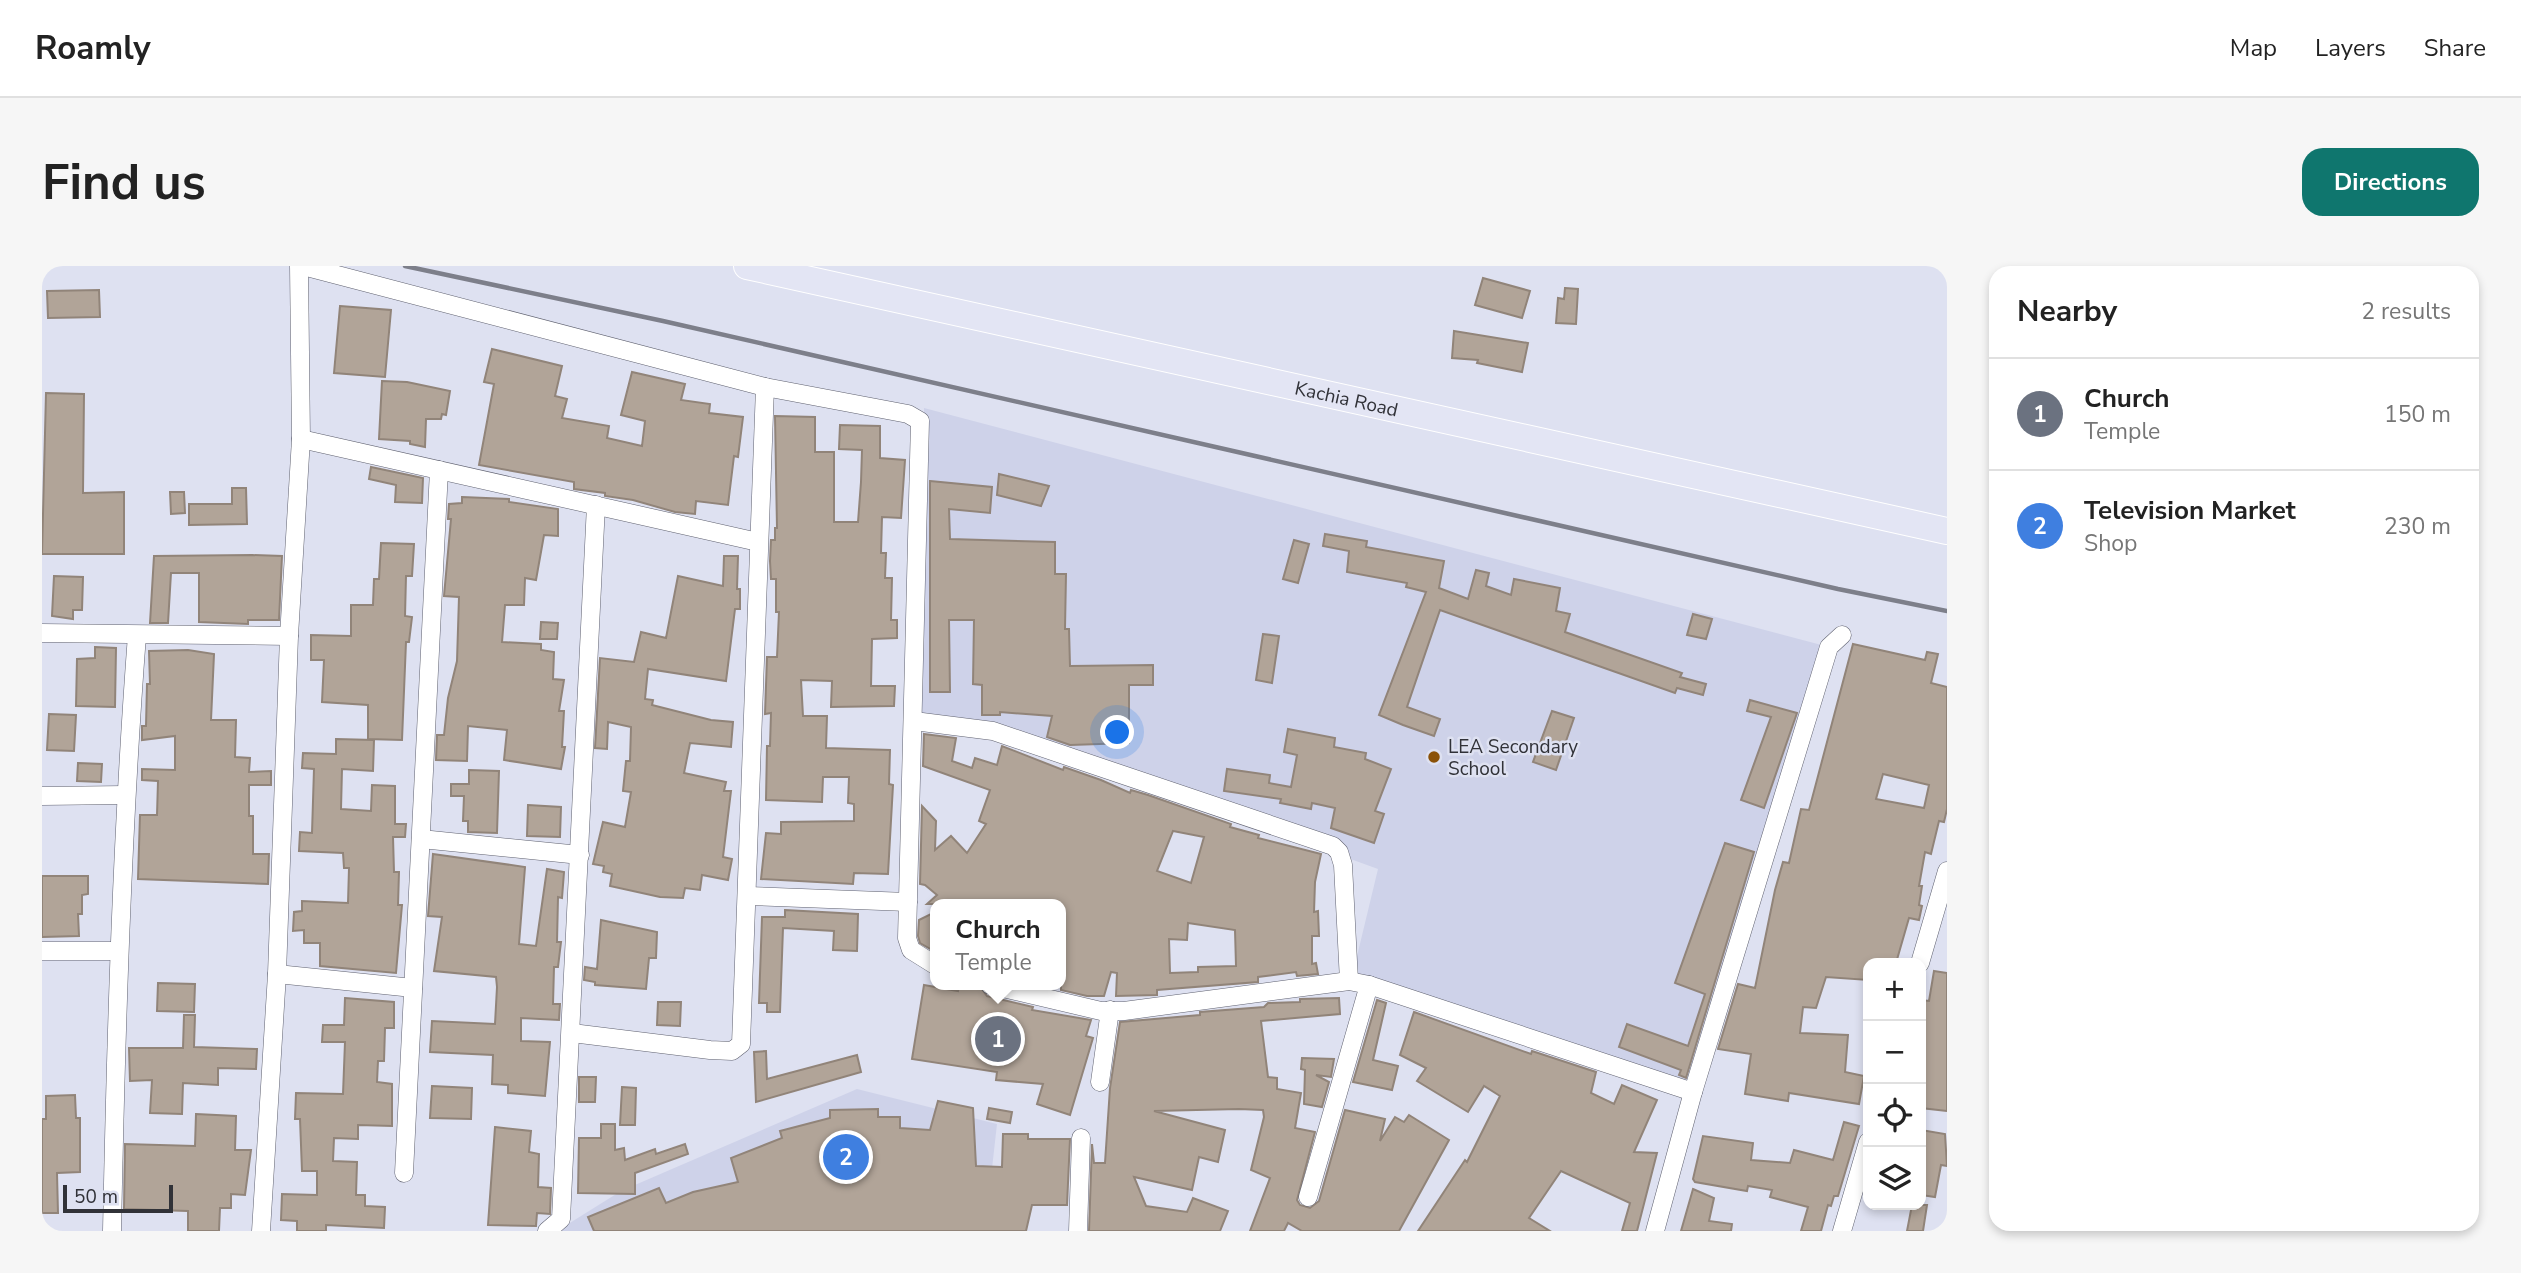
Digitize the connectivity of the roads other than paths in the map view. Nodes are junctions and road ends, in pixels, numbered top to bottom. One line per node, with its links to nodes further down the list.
1 (301, 266): 3 (street); 4 (street)
2 (747, 266): 7 (main road, Kachia Road)
3 (765, 387): 8 (street); 13 (street)
4 (301, 439): 5 (street); 12 (street)
5 (439, 470): 6 (street); 16 (street)
6 (596, 505): 8 (street); 17 (street)
7 (1947, 531)
8 (758, 542): 19 (street)
9 (42, 633): 10 (street)
10 (137, 635): 12 (street); 14 (street)
11 (1842, 635): 33 (street)
12 (289, 636): 25 (street)
13 (914, 721): 20 (street); 26 (street)
14 (125, 795): 15 (street); 22 (street)
15 (42, 796)
16 (421, 839): 17 (street); 28 (street)
17 (580, 855): 31 (street)
18 (1947, 871): 23 (street)
19 (747, 896): 20 (street); 31 (street)
20 (908, 902): 24 (street)
21 (42, 951): 22 (street)
22 (118, 951): 38 (street)
23 (1921, 958)
24 (930, 962)
25 (277, 974): 28 (street); 39 (street)
26 (1349, 981): 27 (street); 30 (street)
27 (1369, 985): 33 (street); 37 (street)
28 (413, 988): 36 (street)
29 (1011, 990): 30 (street)
30 (1110, 1010): 32 (street)
31 (572, 1032): 40 (street)
32 (1100, 1082)
33 (1693, 1092): 42 (street)
34 (1081, 1138): 41 (street)
35 (1867, 1147): 43 (street)
36 (404, 1173)
37 (1308, 1197)
38 (111, 1231)
39 (261, 1231)
40 (547, 1231)
41 (1078, 1231)
42 (1655, 1231)
43 (1842, 1231)

